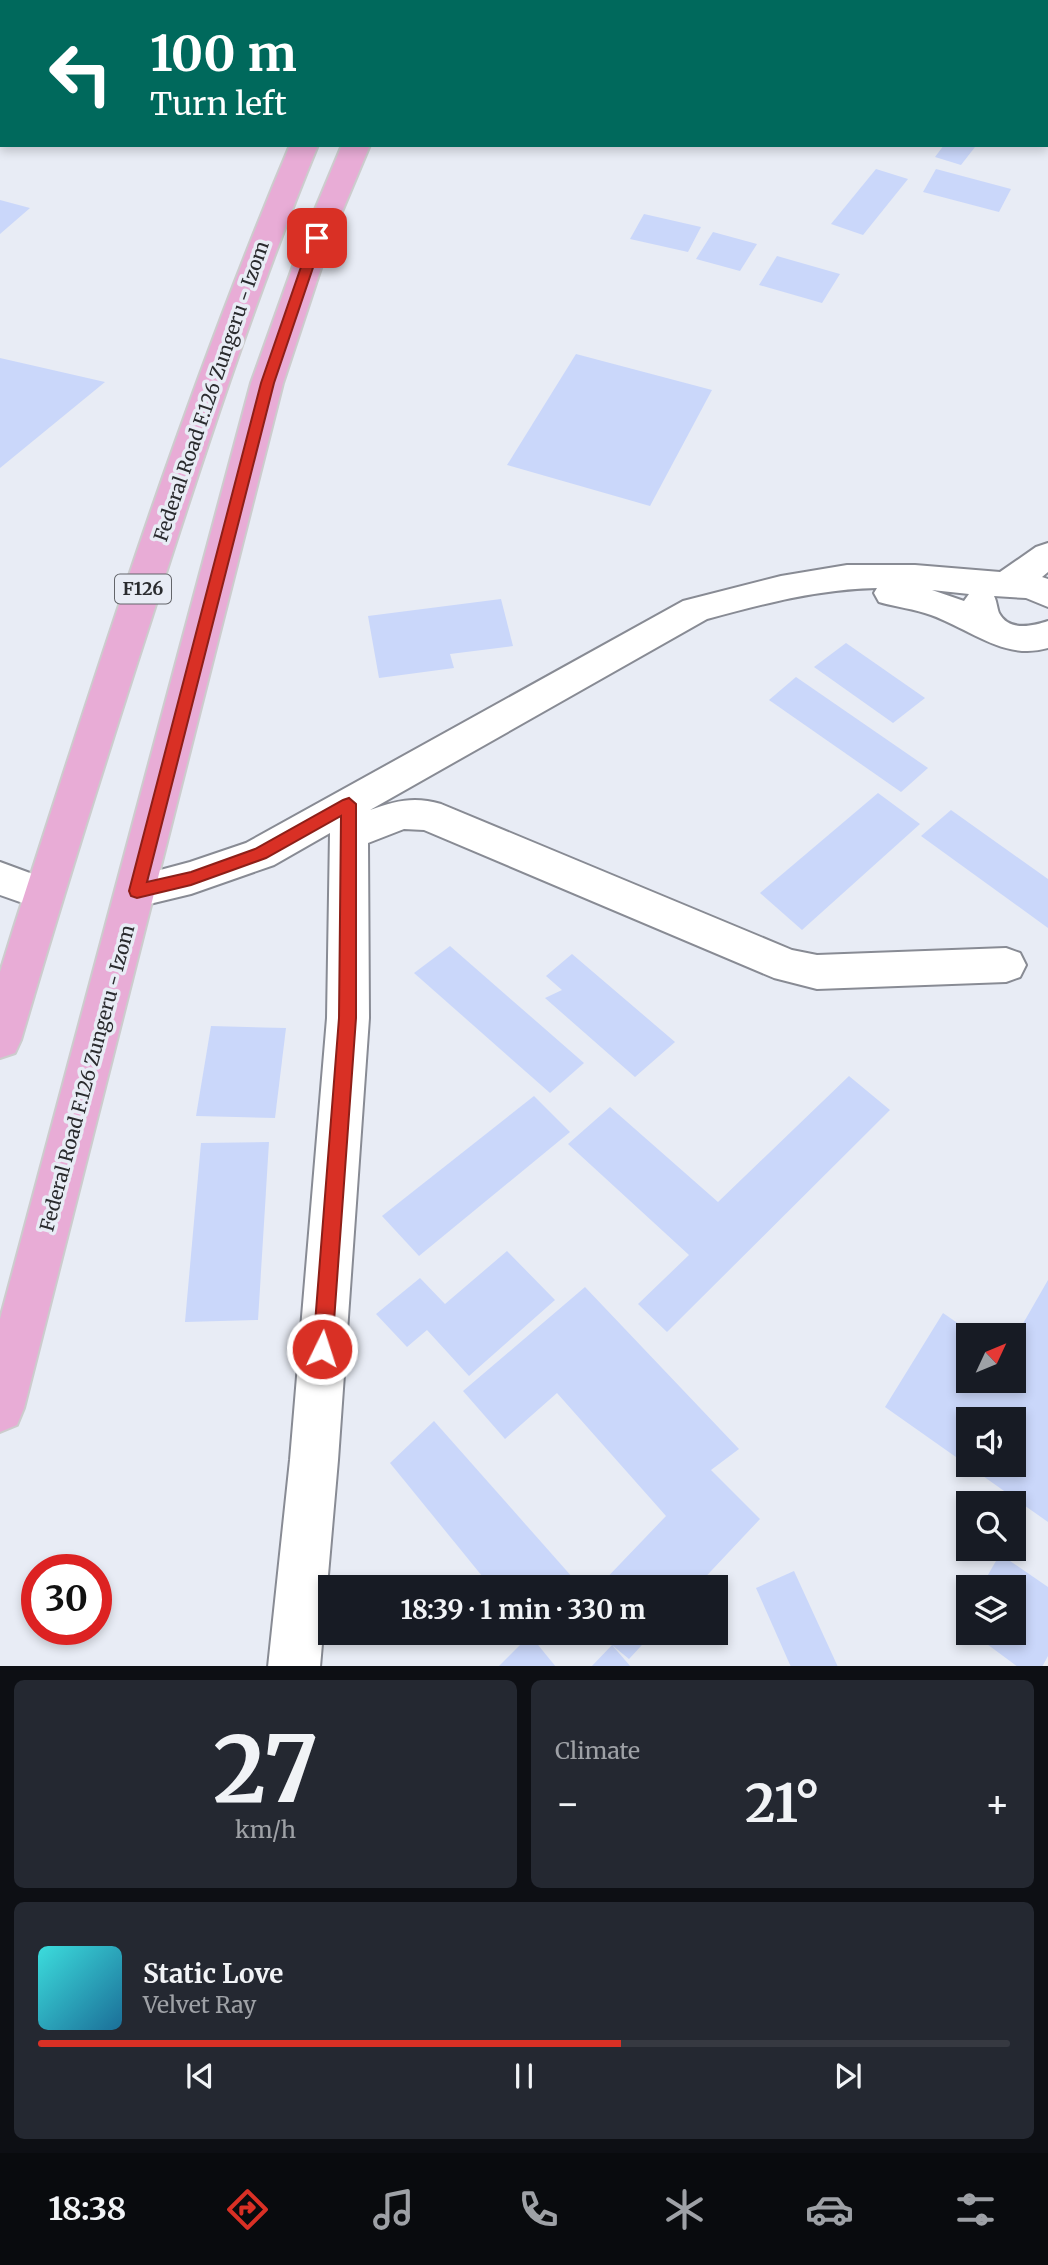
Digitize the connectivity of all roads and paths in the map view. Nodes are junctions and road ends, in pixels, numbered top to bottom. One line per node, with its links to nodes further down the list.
1 (303, 147): 12 (main road, Federal Road F.126 Zungeru - Izom / F126)
2 (355, 147): 11 (main road, Federal Road F.126 Zungeru - Izom)
3 (1048, 555): 5 (street)
4 (820, 581): 5 (street); 7 (street); 9 (street)
5 (1004, 584): 6 (street); 7 (street)
6 (1048, 595)
7 (990, 626): 8 (street)
8 (1042, 641)
9 (349, 820): 11 (street); 13 (street); 16 (street)
10 (0, 878): 12 (street)
11 (137, 891): 15 (main road, Federal Road F.126 Zungeru - Izom)
12 (43, 894): 14 (main road, Federal Road F.126 Zungeru - Izom / F126)
13 (1006, 965)
14 (0, 1040)
15 (0, 1408)
16 (294, 1666)

